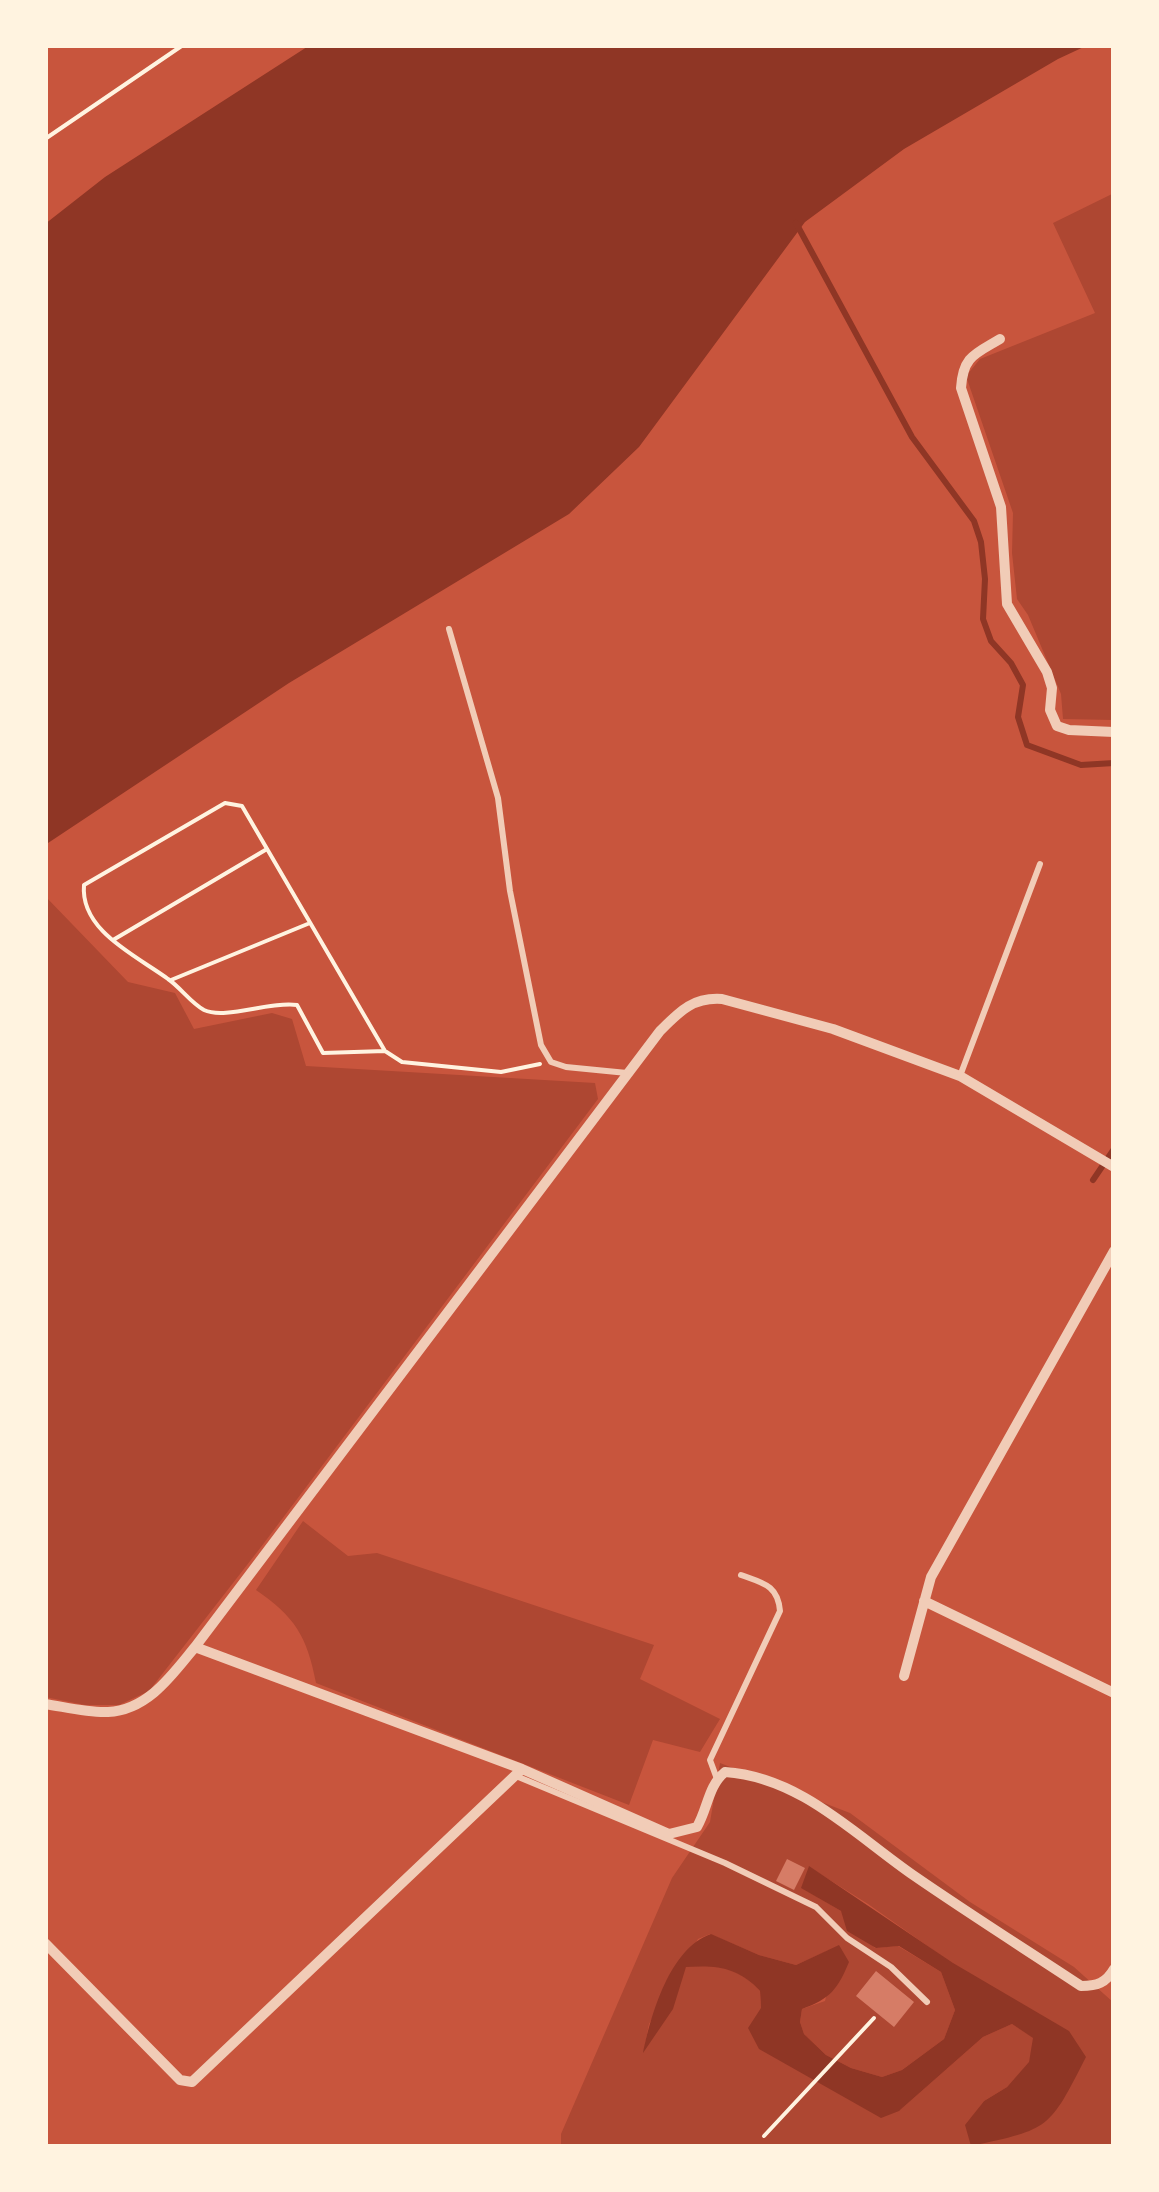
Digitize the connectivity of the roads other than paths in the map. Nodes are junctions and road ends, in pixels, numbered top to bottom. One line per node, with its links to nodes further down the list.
1 (1000, 339): 3 (street)
2 (450, 628): 5 (lane)
3 (1114, 732)
4 (1040, 864): 6 (lane)
5 (628, 1074): 6 (street); 11 (street)
6 (960, 1076): 7 (street)
7 (1112, 1166)
8 (1114, 1252): 10 (street)
9 (740, 1574): 16 (lane)
10 (924, 1600): 12 (street); 13 (street)
11 (195, 1648): 14 (street); 15 (street)
12 (904, 1676)
13 (1114, 1694)
14 (45, 1704)
15 (519, 1772): 16 (street); 17 (street); 19 (lane)
16 (717, 1779): 18 (street)
17 (45, 1943)
18 (1114, 1968)
19 (927, 2002)

